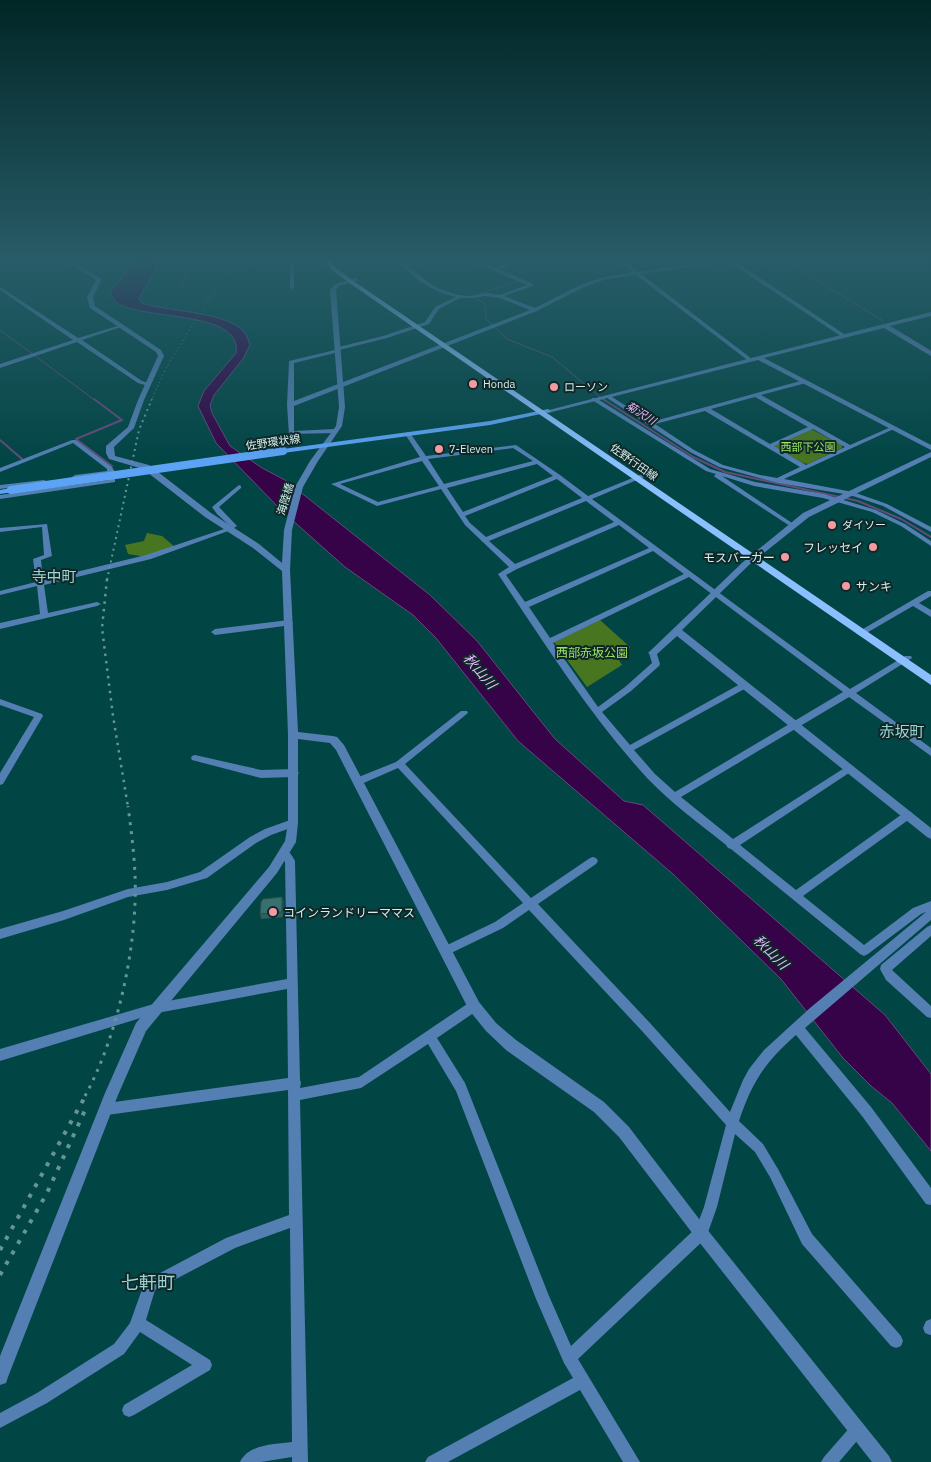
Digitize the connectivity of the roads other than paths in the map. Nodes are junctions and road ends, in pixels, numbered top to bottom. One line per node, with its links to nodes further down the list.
1 (60, 327): 13 (street)
2 (115, 327): 13 (street)
3 (121, 327): 21 (street)
4 (335, 327): 15 (street)
5 (415, 327): 15 (street)
6 (421, 327): 14 (main road, 佐野行田線)
7 (492, 327): 14 (street)
8 (708, 327): 18 (street)
9 (831, 327): 12 (street)
10 (880, 327): 12 (street)
11 (887, 327): 16 (street)
12 (844, 336): 17 (street)
13 (79, 340): 19 (street); 21 (street)
14 (447, 345): 22 (street); 27 (main road, 佐野行田線)
15 (337, 350): 22 (street); 25 (street)
16 (931, 354)
17 (759, 358): 18 (street); 20 (street)
18 (750, 360): 24 (street)
19 (0, 366)
20 (804, 382): 23 (street); 30 (street)
21 (148, 384): 38 (street)
22 (339, 386): 25 (street); 31 (street)
23 (756, 395): 26 (street); 29 (street)
24 (601, 398): 27 (street); 28 (street); 44 (street)
25 (290, 405): 31 (street)
26 (706, 409): 28 (street); 34 (street)
27 (544, 412): 32 (main road, 佐野環状線); 47 (main road, 佐野行田線)
28 (650, 424): 48 (street)
29 (813, 427): 34 (street); 35 (street)
30 (893, 428): 35 (street); 36 (street)
31 (335, 431): 33 (street, 海陸橋)
32 (408, 434): 33 (main road, 佐野環状線); 39 (street)
33 (325, 446): 52 (main road, 佐野環状線, bridge); 70 (street, 海陸橋)
34 (770, 446): 42 (street)
35 (849, 447): 42 (street)
36 (931, 448)
37 (931, 454): 53 (street)
38 (112, 457): 40 (street); 62 (street)
39 (424, 458): 41 (street); 50 (street); 50 (street)
40 (102, 461): 43 (street); 45 (street)
41 (538, 462): 46 (street); 50 (street)
42 (805, 467): 48 (street)
43 (0, 470)
44 (708, 470): 56 (street); 60 (street)
45 (112, 472): 51 (street); 54 (street)
46 (558, 476): 55 (street); 57 (street)
47 (639, 477): 55 (street); 68 (main road, 佐野行田線)
48 (778, 481): 53 (street)
49 (240, 486): 62 (street)
50 (443, 487): 57 (street)
51 (0, 488)
52 (0, 492)
53 (850, 494): 56 (street); 61 (street)
54 (0, 497)
55 (588, 498): 59 (street); 65 (street)
56 (838, 499): 60 (street); 66 (street)
57 (461, 515): 65 (street)
58 (931, 521): 61 (street)
59 (620, 522): 67 (street); 69 (street)
60 (792, 525): 68 (street)
61 (924, 525): 64 (street)
62 (229, 529): 70 (street); 72 (street)
63 (0, 530): 72 (street)
64 (931, 530)
65 (486, 540): 69 (street)
66 (931, 544)
67 (654, 548): 71 (street); 78 (street)
68 (755, 557): 73 (street); 84 (main road, 佐野行田線)
69 (514, 568): 78 (street)
70 (286, 570): 81 (street, 海陸橋)
71 (690, 574): 73 (street); 86 (street)
72 (41, 584): 75 (street); 80 (street)
73 (716, 593): 83 (street); 92 (street)
74 (931, 593): 76 (street)
75 (0, 594)
76 (914, 603): 79 (street); 84 (street)
77 (97, 604): 80 (street)
78 (524, 606): 86 (street)
79 (931, 614)
80 (44, 615): 82 (street)
81 (288, 623): 85 (street); 97 (street, 海陸橋)
82 (0, 626)
83 (677, 631): 87 (street); 91 (street)
84 (864, 631): 88 (main road, 佐野行田線)
85 (215, 632)
86 (548, 642): 94 (street)
87 (653, 654): 94 (street)
88 (905, 659): 89 (main road, 佐野行田線); 90 (main road, 佐野行田線); 92 (street)
89 (931, 674)
90 (931, 681)
91 (745, 685): 96 (street); 98 (street)
92 (849, 692): 96 (street); 99 (street)
93 (0, 702): 102 (street)
94 (597, 712): 98 (street)
95 (464, 713): 103 (street)
96 (795, 725): 104 (street); 108 (street)
97 (293, 735): 105 (street, 海陸橋); 107 (street)
98 (629, 749): 108 (street)
99 (931, 753)
100 (195, 758): 105 (street)
101 (0, 760): 102 (street)
102 (11, 761): 106 (street)
103 (399, 764): 107 (street); 116 (street)
104 (849, 768): 109 (street); 112 (street)
105 (294, 773): 110 (street, 海陸橋)
106 (0, 781)
107 (359, 781): 121 (street)
108 (674, 797): 112 (street)
109 (908, 815): 111 (street); 115 (street)
110 (293, 823): 113 (street, 海陸橋); 120 (street)
111 (931, 834)
112 (731, 845): 115 (street)
113 (284, 853): 122 (street); 124 (street, 海陸橋)
114 (593, 861): 116 (street)
115 (796, 895): 117 (street)
116 (529, 905): 121 (street); 131 (street)
117 (931, 905)
118 (931, 914): 126 (street)
119 (931, 930): 125 (street)
120 (0, 934)
121 (445, 951): 123 (street)
122 (293, 983): 124 (street); 129 (street)
123 (474, 1006): 127 (street); 134 (street)
124 (157, 1008): 128 (street); 130 (street, 海陸橋)
125 (931, 1014)
126 (799, 1026): 131 (street); 132 (street)
127 (429, 1036): 129 (street); 137 (street)
128 (0, 1055)
129 (295, 1089): 130 (street); 133 (street)
130 (107, 1109): 138 (street, 海陸橋)
131 (733, 1124): 134 (street); 136 (street)
132 (931, 1200)
133 (294, 1219): 135 (street); 143 (street)
134 (701, 1233): 137 (street); 142 (street)
135 (138, 1323): 140 (street); 141 (street)
136 (896, 1340)
137 (570, 1358): 139 (street)
138 (0, 1377)
139 (581, 1381): 144 (street); 147 (street)
140 (129, 1410)
141 (0, 1421)
142 (857, 1430): 148 (street); 149 (street)
143 (300, 1455): 145 (street)
144 (450, 1458): 146 (street)
145 (248, 1462)
146 (433, 1462)
147 (632, 1462)
148 (829, 1462)
149 (883, 1462)

